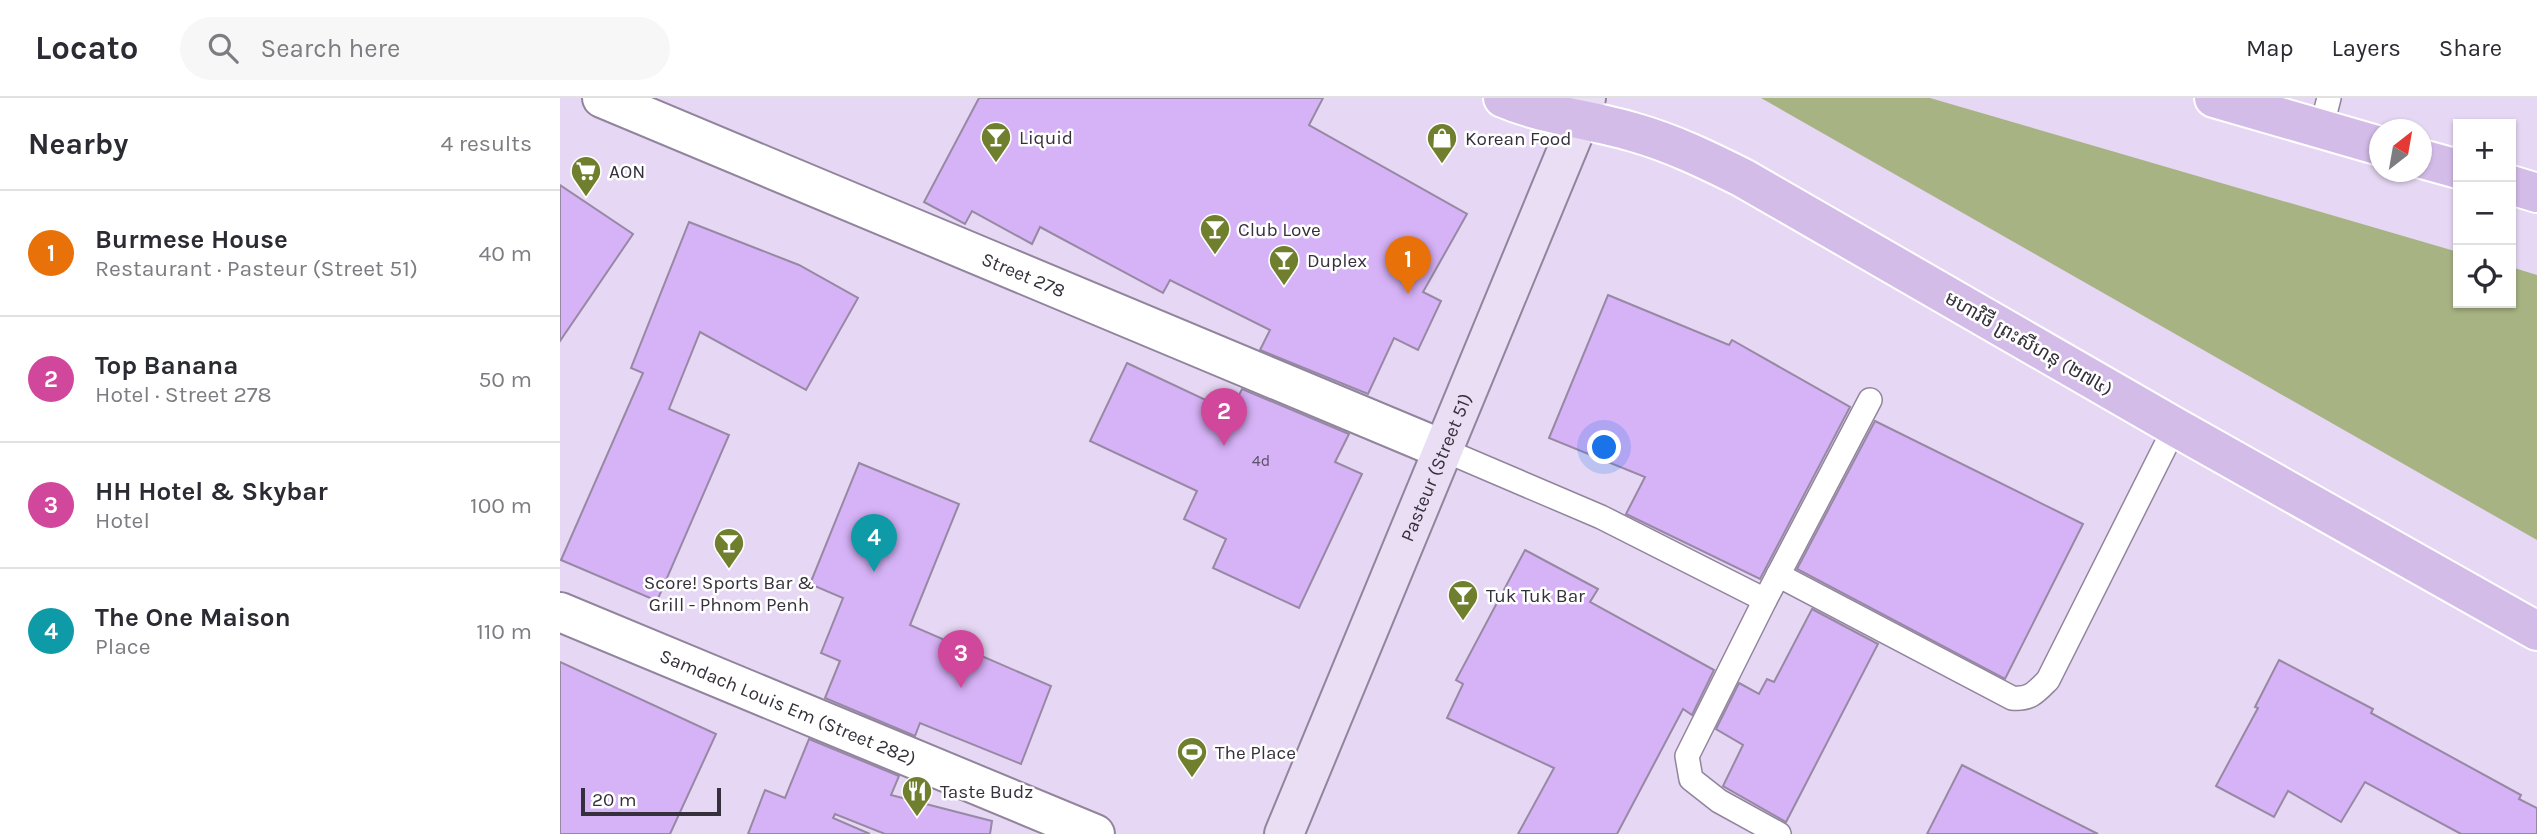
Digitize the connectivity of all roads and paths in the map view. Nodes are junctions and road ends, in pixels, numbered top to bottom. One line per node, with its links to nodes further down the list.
1 (602, 98): 13 (street, Street 278)
2 (1503, 98): 4 (main road, មហាវិថី ព្រះសីហនុ (២៧៤))
3 (2214, 98): 5 (main road)
4 (1583, 109): 12 (main road, មហាវិថី ព្រះសីហនុ (២៧៤)); 13 (street, Pasteur (Street 51))
5 (2325, 114): 6 (main road)
6 (2369, 140)
7 (2432, 162): 8 (main road)
8 (2453, 168)
9 (2516, 186): 10 (main road)
10 (2537, 192)
11 (1870, 400): 14 (lane)
12 (2175, 427): 14 (lane); 17 (main road, មហាវិថី ព្រះសីហនុ (២៧៤))
13 (1444, 450): 15 (lane); 19 (street, Pasteur (Street 51))
14 (1778, 575): 15 (lane)
15 (1765, 600): 20 (lane)
16 (560, 612): 18 (street, Samdach Louis Em (Street 282))
17 (2537, 631)
18 (1095, 834)
19 (1284, 834)
20 (1779, 834)

